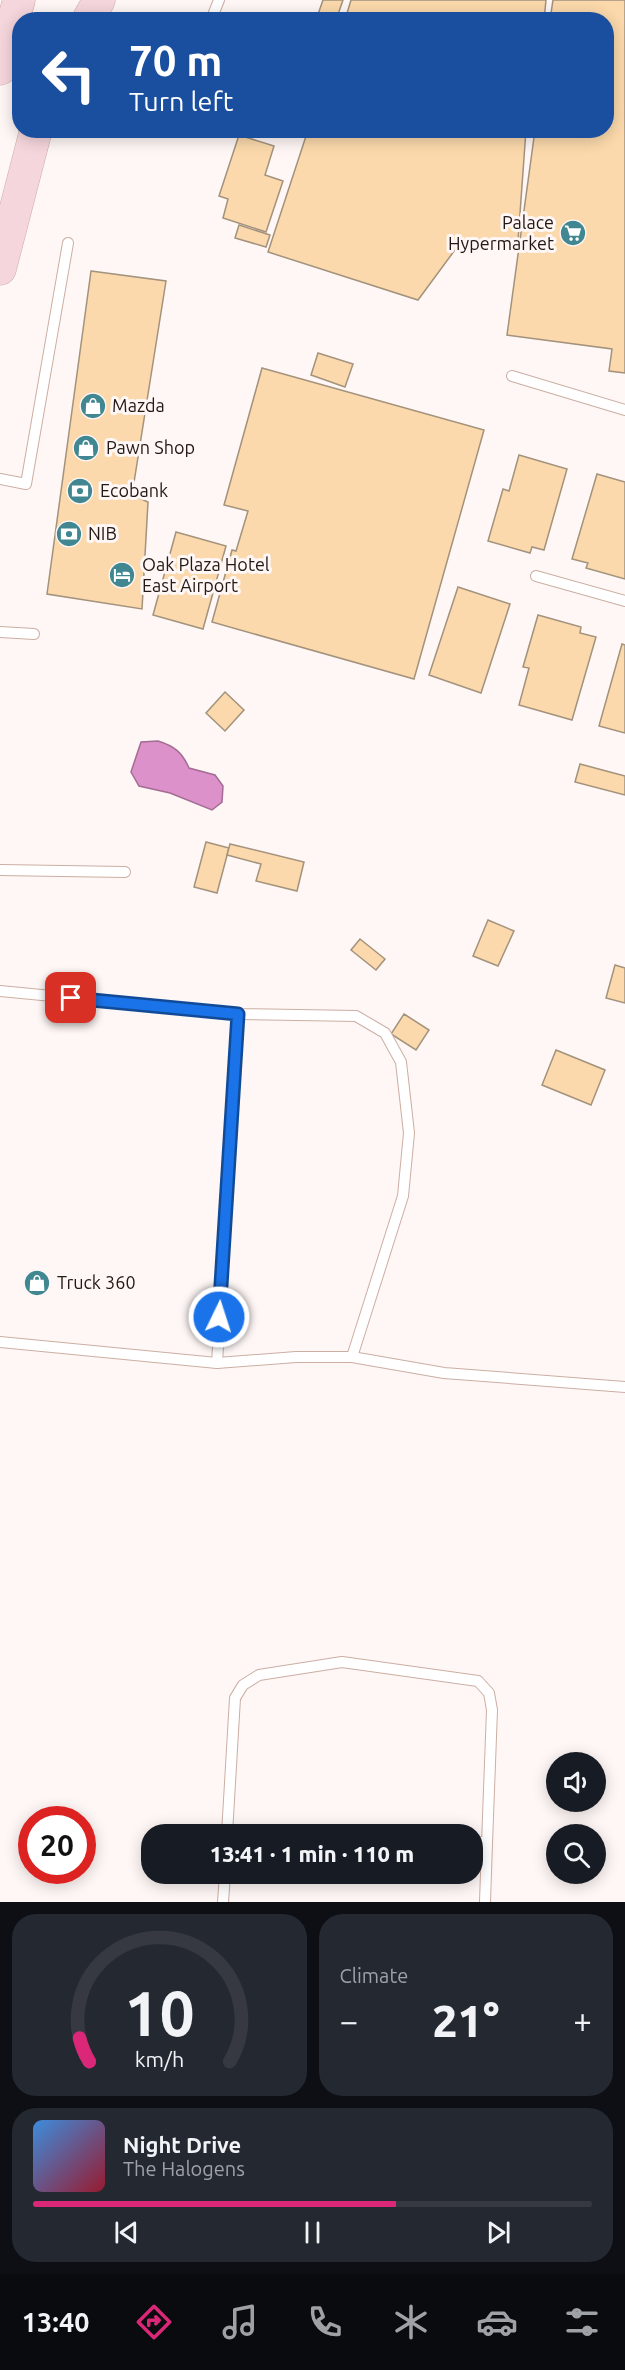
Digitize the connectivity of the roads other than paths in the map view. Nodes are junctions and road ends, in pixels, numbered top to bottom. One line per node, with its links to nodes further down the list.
1 (12, 28): 2 (main road)
2 (0, 69)
3 (34, 138): 5 (main road)
4 (68, 243): 8 (lane)
5 (0, 269)
6 (512, 376): 7 (lane)
7 (625, 410)
8 (0, 479)
9 (536, 576): 10 (lane)
10 (625, 601)
11 (0, 632): 12 (lane)
12 (34, 634)
13 (0, 870): 14 (lane)
14 (125, 872)
15 (0, 991): 16 (lane)
16 (238, 1014): 18 (lane); 19 (lane)
17 (0, 1342): 19 (lane)
18 (352, 1357): 19 (lane); 20 (lane)
19 (216, 1363)
20 (625, 1387)
21 (228, 1824): 23 (lane)
22 (483, 1842): 23 (lane)
23 (487, 1843): 26 (lane)
24 (224, 1884): 25 (lane)
25 (223, 1902)
26 (485, 1902)

